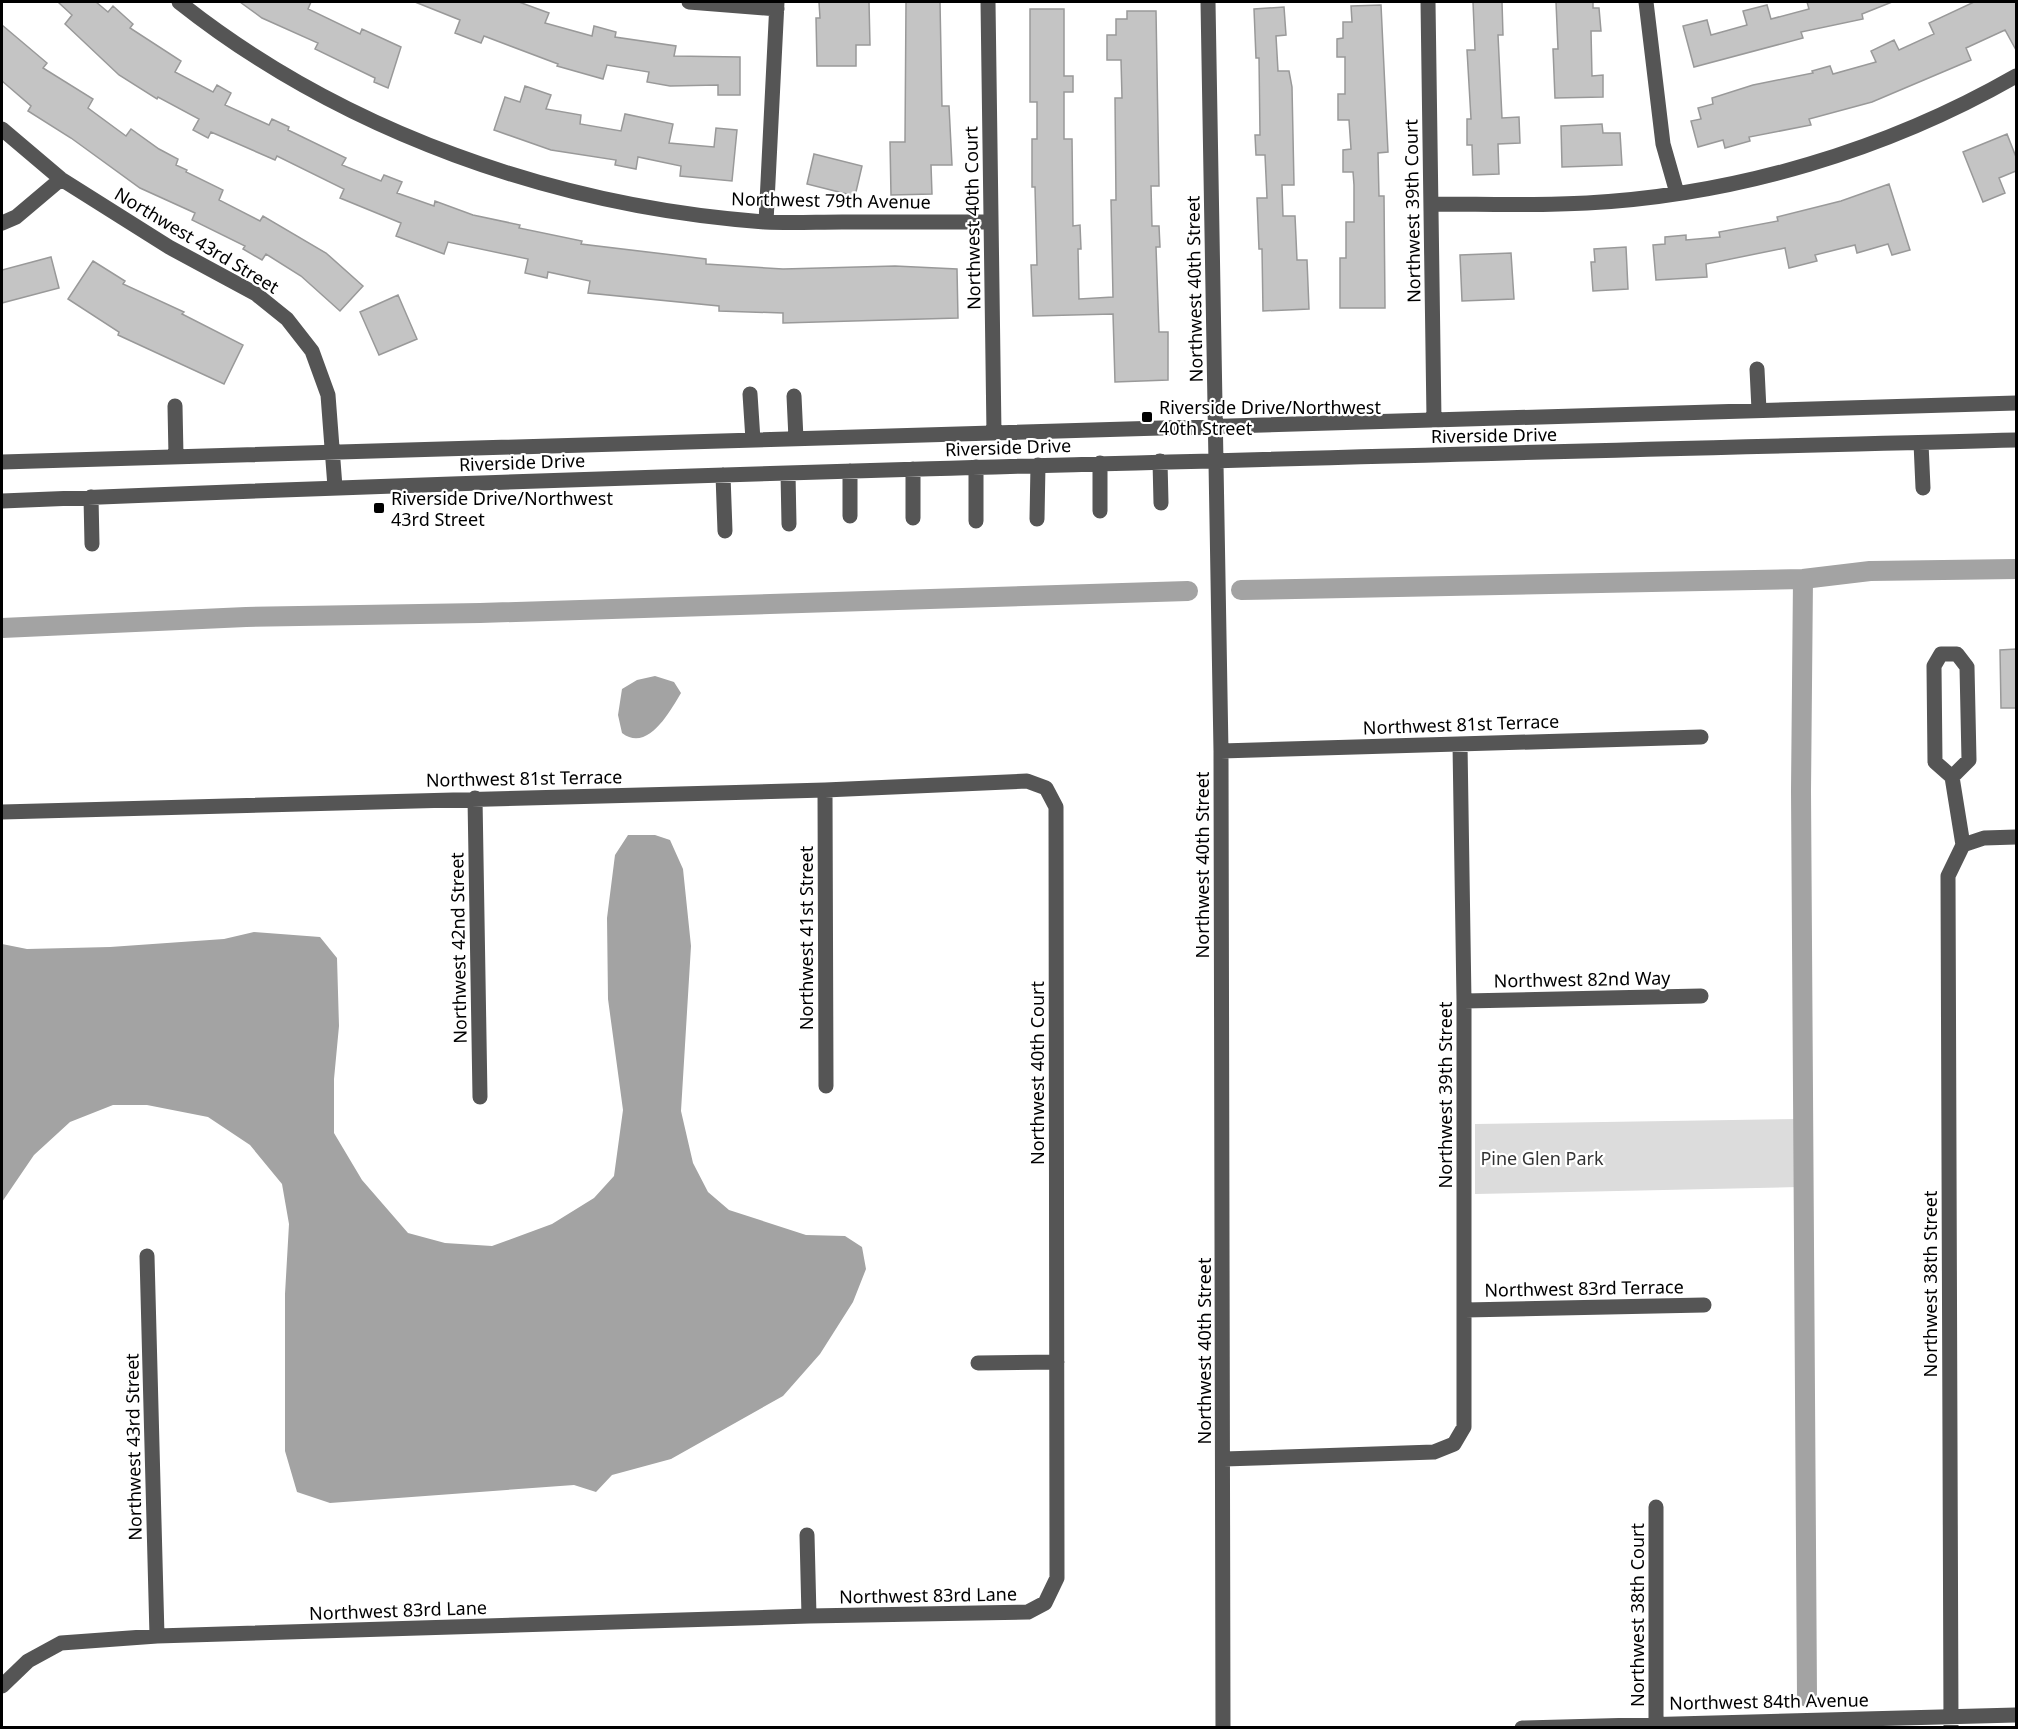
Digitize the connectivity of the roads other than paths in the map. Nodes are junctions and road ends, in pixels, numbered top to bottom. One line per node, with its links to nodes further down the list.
1 (179, 2): 13 (street, Northwest 79th Avenue)
2 (689, 2): 7 (street)
3 (988, 2): 14 (street, Northwest 40th Court)
4 (1208, 2): 23 (street, Northwest 40th Street)
5 (1428, 2): 12 (street, Northwest 39th Court)
6 (1646, 2): 11 (street)
7 (777, 5): 13 (street)
8 (2016, 76): 11 (street)
9 (2, 129): 10 (street, Northwest 43rd Street)
10 (61, 179): 15 (street); 29 (street, Northwest 43rd Street)
11 (1677, 193): 12 (street)
12 (1431, 204): 22 (street, Northwest 39th Court)
13 (766, 222): 14 (street, Northwest 79th Avenue)
14 (991, 222): 24 (street, Northwest 40th Court)
15 (2, 223)
16 (1757, 369): 21 (street)
17 (750, 394): 26 (street)
18 (794, 396): 25 (street)
19 (2016, 403): 21 (street, Riverside Drive)
20 (175, 406): 30 (street)
21 (1759, 410): 22 (street, Riverside Drive)
22 (1434, 419): 23 (street, Riverside Drive)
23 (1216, 428): 24 (street, Riverside Drive); 31 (street, Northwest 40th Street)
24 (994, 433): 25 (street, Riverside Drive)
25 (796, 439): 26 (street, Riverside Drive)
26 (753, 440): 29 (street, Riverside Drive)
27 (2016, 440): 28 (street, Riverside Drive)
28 (1921, 443): 31 (street, Riverside Drive); 42 (street)
29 (334, 453): 30 (street, Riverside Drive); 41 (street, Northwest 43rd Street)
30 (176, 456): 33 (street, Riverside Drive)
31 (1217, 460): 32 (street, Riverside Drive); 56 (street, Northwest 40th Street)
32 (1160, 461): 34 (street, Riverside Drive); 45 (street)
33 (2, 462)
34 (1100, 463): 35 (street, Riverside Drive); 46 (street)
35 (1038, 465): 36 (street, Riverside Drive); 49 (street)
36 (976, 467): 37 (street, Riverside Drive); 50 (street)
37 (913, 469): 38 (street, Riverside Drive); 48 (street)
38 (850, 471): 39 (street, Riverside Drive); 47 (street)
39 (788, 473): 40 (street, Riverside Drive); 51 (street)
40 (723, 475): 41 (street, Riverside Drive); 52 (street)
41 (335, 487): 43 (street, Riverside Drive)
42 (1923, 488)
43 (91, 497): 44 (street, Riverside Drive); 53 (street)
44 (2, 501)
45 (1161, 502)
46 (1100, 511)
47 (850, 516)
48 (913, 518)
49 (1037, 519)
50 (976, 522)
51 (789, 524)
52 (725, 531)
53 (92, 544)
54 (1701, 737): 55 (street, Northwest 81st Terrace)
55 (1460, 744): 56 (street, Northwest 81st Terrace); 65 (street, Northwest 39th Street)
56 (1221, 751): 73 (street, Northwest 40th Street)
57 (1952, 777): 57 (street); 63 (street)
58 (1046, 788): 59 (street, Northwest 81st Terrace); 71 (street, Northwest 40th Court)
59 (825, 790): 60 (street, Northwest 81st Terrace); 66 (street, Northwest 41st Street)
60 (475, 798): 61 (street, Northwest 81st Terrace); 67 (street, Northwest 42nd Street)
61 (2, 812)
62 (2016, 837): 63 (street)
63 (1963, 845): 82 (street, Northwest 38th Street)
64 (1701, 996): 65 (street, Northwest 82nd Way)
65 (1464, 1001): 70 (street, Northwest 39th Street)
66 (826, 1086)
67 (480, 1097)
68 (147, 1256): 78 (street, Northwest 43rd Street)
69 (1704, 1305): 70 (street, Northwest 83rd Terrace)
70 (1465, 1310): 73 (street, Northwest 39th Street)
71 (1057, 1362): 72 (street); 76 (street, Northwest 40th Court)
72 (978, 1363)
73 (1224, 1459): 83 (street, Northwest 40th Street)
74 (1656, 1507): 81 (street, Northwest 38th Court)
75 (807, 1535): 77 (street)
76 (1045, 1603): 77 (street, Northwest 83rd Lane)
77 (808, 1616): 78 (street, Northwest 83rd Lane)
78 (157, 1636): 79 (street, Northwest 83rd Lane)
79 (2, 1685)
80 (2016, 1715): 82 (street, Northwest 84th Avenue)
81 (1656, 1723): 82 (street, Northwest 84th Avenue); 84 (street, Northwest 84th Avenue)
82 (1951, 1723)
83 (1223, 1728)
84 (1522, 1728)

